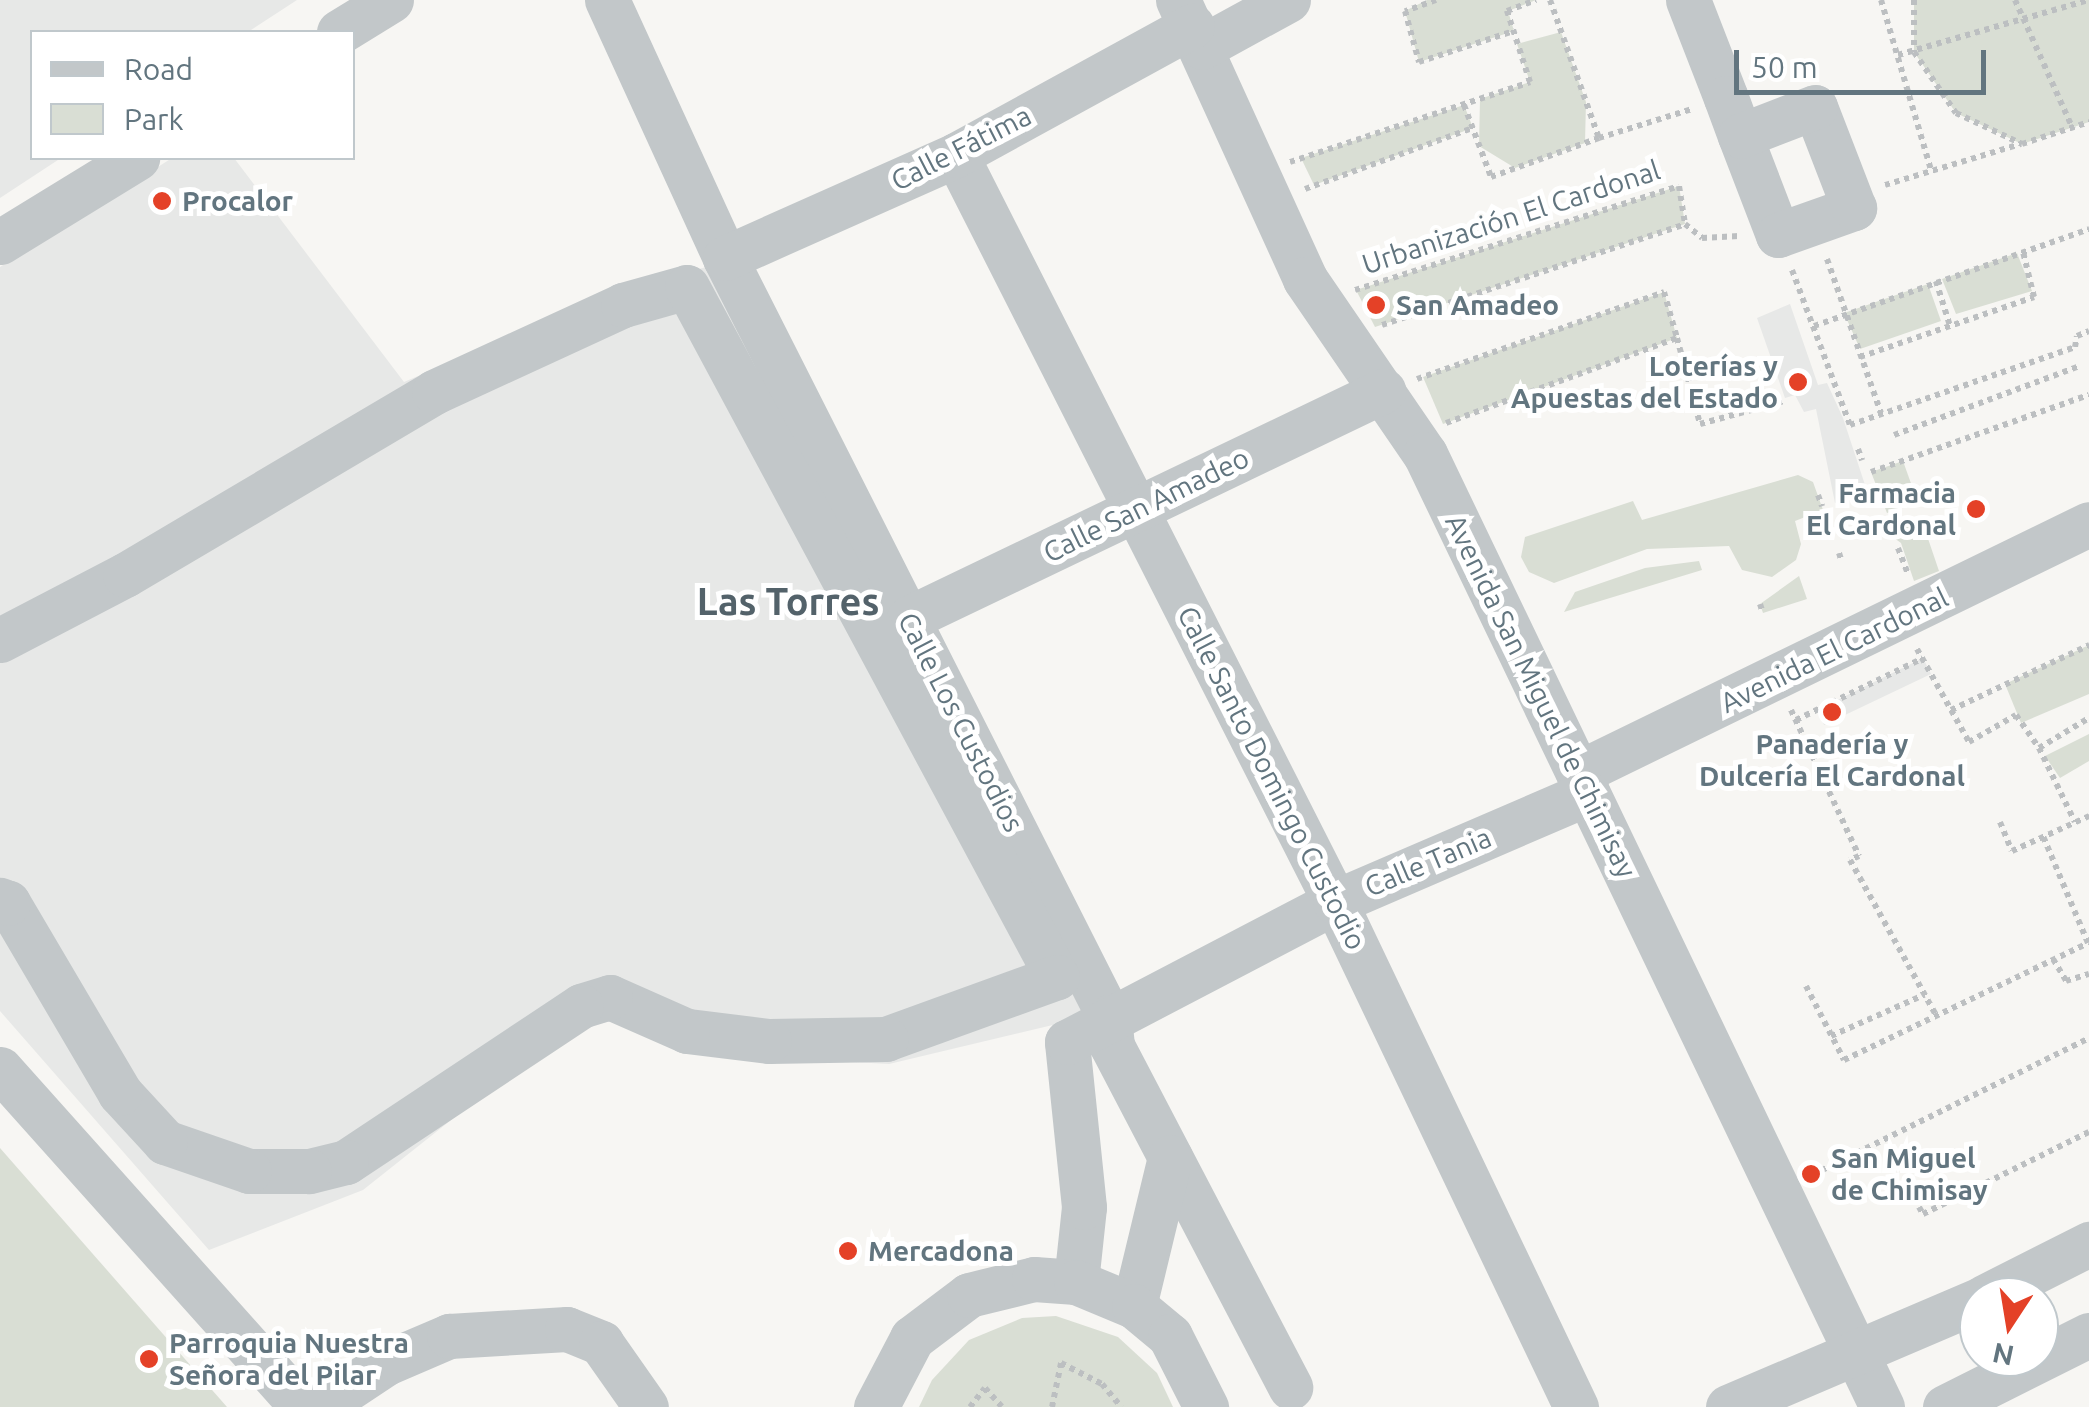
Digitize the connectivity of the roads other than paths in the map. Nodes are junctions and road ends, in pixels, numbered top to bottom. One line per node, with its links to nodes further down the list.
1 (391, 0): 6 (street)
2 (607, 0): 11 (street, Calle Los Custodios)
3 (1288, 0): 5 (street, Calle Fátima)
4 (1688, 0): 7 (street)
5 (1191, 24): 8 (street, Calle Fátima); 12 (street, Avenida San Miguel de Chimisay)
6 (342, 30)
7 (1733, 117): 7 (street)
8 (956, 155): 11 (street, Calle Fátima); 13 (street, Calle Santo Domingo Custodio)
9 (134, 160): 10 (street)
10 (0, 242)
11 (725, 258): 15 (street, Calle Los Custodios)
12 (1383, 391): 13 (street, Calle San Amadeo); 17 (street, Avenida San Miguel de Chimisay)
13 (1137, 510): 15 (street, Calle San Amadeo); 19 (street, Calle Santo Domingo Custodio)
14 (2089, 524): 17 (street, Avenida El Cardonal)
15 (909, 618): 20 (street, Calle Los Custodios)
16 (0, 640): 18 (street)
17 (1583, 783): 19 (street, Calle Tania); 29 (street, Avenida San Miguel de Chimisay)
18 (0, 900)
19 (1336, 902): 20 (street, Calle Tania); 36 (street, Calle Santo Domingo Custodio)
20 (1110, 1017): 22 (street, Calle Los Custodios); 25 (street, Calle Tania)
21 (0, 1070): 32 (street)
22 (1170, 1157): 26 (street); 30 (street, Calle Los Custodios)
23 (2089, 1244): 24 (street)
24 (2024, 1277)
25 (1076, 1282): 26 (street); 35 (street)
26 (1134, 1306): 31 (street)
27 (1959, 1309): 29 (street)
28 (2089, 1334): 39 (street)
29 (1858, 1355): 37 (street); 38 (street, Avenida San Miguel de Chimisay)
30 (1290, 1387)
31 (1210, 1402)
32 (302, 1407)
33 (320, 1407): 34 (street)
34 (646, 1407)
35 (876, 1407)
36 (1576, 1407)
37 (1728, 1407)
38 (1882, 1407)
39 (1946, 1407)

